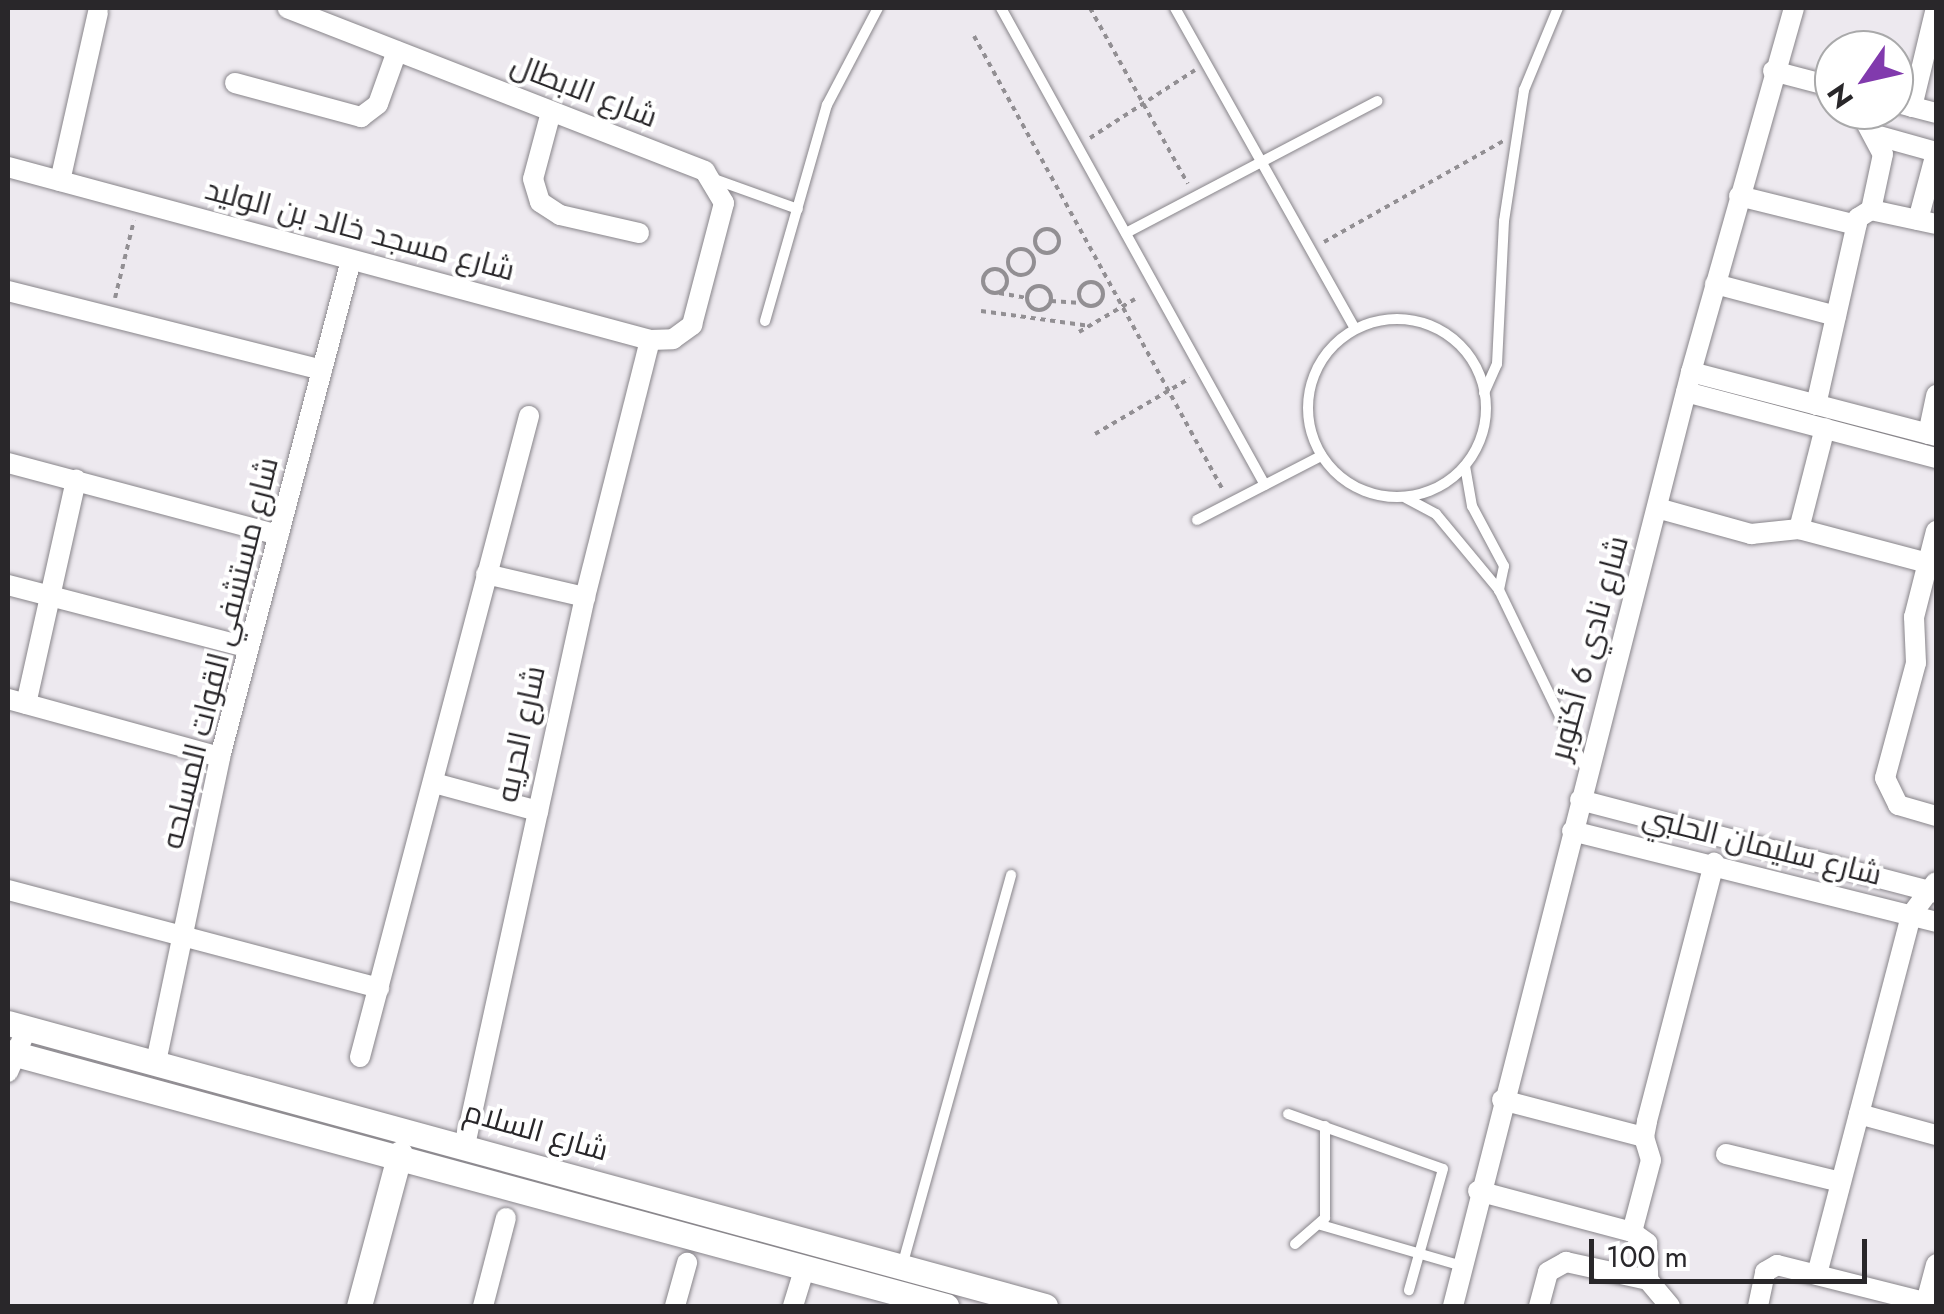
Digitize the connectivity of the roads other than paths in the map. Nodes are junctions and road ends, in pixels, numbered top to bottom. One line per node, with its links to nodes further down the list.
1 (288, 8): 9 (street, شارع الابطال)
2 (878, 8): 24 (lane)
3 (1001, 8): 28 (lane)
4 (1175, 8): 19 (lane)
5 (1558, 8): 38 (lane)
6 (1794, 8): 10 (street, شارع نادي 6 أكتوبر)
7 (98, 12): 22 (street)
8 (1935, 19): 11 (street)
9 (397, 51): 13 (street); 15 (street, شارع الابطال)
10 (1773, 71): 12 (street); 23 (street, شارع نادي 6 أكتوبر)
11 (1914, 75)
12 (1814, 82)
13 (235, 83)
14 (1377, 100): 19 (lane)
15 (551, 112): 21 (street, شارع الابطال); 27 (street)
16 (1872, 130): 17 (street)
17 (1875, 135): 18 (street); 25 (street)
18 (1936, 153): 26 (street)
19 (1261, 162): 28 (lane); 34 (lane)
20 (8, 167): 22 (street, شارع مسجد خالد بن الوليد)
21 (714, 179): 24 (lane); 35 (street)
22 (60, 181): 29 (street, شارع مسجد خالد بن الوليد)
23 (1739, 196): 25 (street); 30 (street, شارع نادي 6 أكتوبر)
24 (798, 210): 33 (lane)
25 (1864, 218): 26 (street); 32 (street)
26 (1927, 222)
27 (639, 233)
28 (1126, 233): 49 (lane)
29 (351, 260): 35 (street, شارع مسجد خالد بن الوليد); 36 (street, شارع مستشفي القوات المسلحه)
30 (1714, 284): 32 (street); 37 (street, شارع نادي 6 أكتوبر)
31 (8, 291): 36 (street)
32 (1836, 316): 40 (street)
33 (765, 320)
34 (1355, 329): 38 (lane); 44 (lane)
35 (650, 340): 61 (street, شارع الحريه)
36 (322, 370): 55 (street, شارع مستشفي القوات المسلحه)
37 (1689, 382): 40 (street); 42 (street); 51 (street, شارع نادي 6 أكتوبر)
38 (1484, 393): 47 (lane)
39 (1936, 395): 43 (street)
40 (1816, 404): 43 (street)
41 (528, 416): 57 (street)
42 (1825, 428): 45 (street); 53 (street)
43 (1932, 435)
44 (1321, 456): 49 (lane); 50 (lane)
45 (1936, 458)
46 (8, 463): 48 (street)
47 (1465, 466): 50 (lane); 59 (lane)
48 (76, 480): 55 (street); 60 (street)
49 (1265, 485): 52 (lane)
50 (1405, 497): 59 (lane)
51 (1657, 508): 53 (street); 67 (street, شارع نادي 6 أكتوبر)
52 (1197, 520)
53 (1799, 529): 56 (street)
54 (1936, 531): 56 (street)
55 (278, 535): 64 (street, شارع مستشفي القوات المسلحه)
56 (1928, 563): 62 (street)
57 (486, 574): 61 (street); 68 (street)
58 (8, 586): 60 (street)
59 (1499, 590): 67 (lane)
60 (48, 596): 64 (street); 65 (street)
61 (584, 597): 70 (street, شارع الحريه)
62 (1914, 617): 63 (street); 71 (street)
63 (1936, 622)
64 (249, 648): 66 (street, شارع مستشفي القوات المسلحه)
65 (17, 702): 66 (street)
66 (220, 757): 79 (street, شارع مستشفي القوات المسلحه)
67 (1588, 773): 69 (street, شارع نادي 6 أكتوبر)
68 (434, 783): 70 (street); 80 (street)
69 (1580, 800): 72 (street, شارع نادي 6 أكتوبر); 75 (street, شارع سليمان الحلبي)
70 (538, 811): 91 (street, شارع الحريه)
71 (1936, 816)
72 (1572, 830): 73 (street, شارع سليمان الحلبي); 85 (street, شارع نادي 6 أكتوبر)
73 (1714, 863): 77 (street, شارع سليمان الحلبي); 90 (street)
74 (1010, 874): 105 (lane)
75 (1936, 889): 77 (street)
76 (8, 890): 79 (street)
77 (1911, 916): 78 (street, شارع سليمان الحلبي); 87 (street)
78 (1936, 922)
79 (182, 936): 80 (street); 84 (street, شارع مستشفي القوات المسلحه)
80 (379, 988): 82 (street)
81 (17, 1026): 83 (street); 84 (street, شارع السلام)
82 (360, 1057)
83 (10, 1059): 92 (street, شارع السلام)
84 (156, 1062): 91 (street, شارع السلام)
85 (1502, 1100): 90 (street); 95 (street, شارع نادي 6 أكتوبر)
86 (1288, 1114): 88 (lane)
87 (1859, 1114): 89 (street); 94 (street)
88 (1325, 1126): 97 (lane); 100 (lane)
89 (1936, 1135)
90 (1644, 1137): 98 (street)
91 (465, 1145): 105 (street, شارع السلام)
92 (400, 1154): 104 (street, شارع السلام); 110 (street)
93 (1726, 1154): 94 (street)
94 (1841, 1182): 106 (street)
95 (1478, 1192): 98 (street); 103 (street, شارع نادي 6 أكتوبر)
96 (506, 1218): 111 (street)
97 (1321, 1225): 99 (lane); 100 (lane)
98 (1632, 1232): 107 (street)
99 (1296, 1244)
100 (1420, 1254): 103 (lane); 108 (lane)
101 (687, 1263): 112 (street)
102 (1936, 1264): 109 (street)
103 (1462, 1266): 116 (street, شارع نادي 6 أكتوبر)
104 (805, 1267): 113 (street); 114 (street, شارع السلام)
105 (902, 1267): 115 (street, شارع السلام)
106 (1817, 1274): 109 (street); 119 (street)
107 (1648, 1280): 117 (street); 118 (street)
108 (1409, 1290)
109 (1931, 1303)
110 (359, 1306)
111 (483, 1306)
112 (675, 1306)
113 (793, 1306)
114 (946, 1306)
115 (1044, 1306)
116 (1453, 1306)
117 (1540, 1306)
118 (1670, 1306)
119 (1758, 1306)

